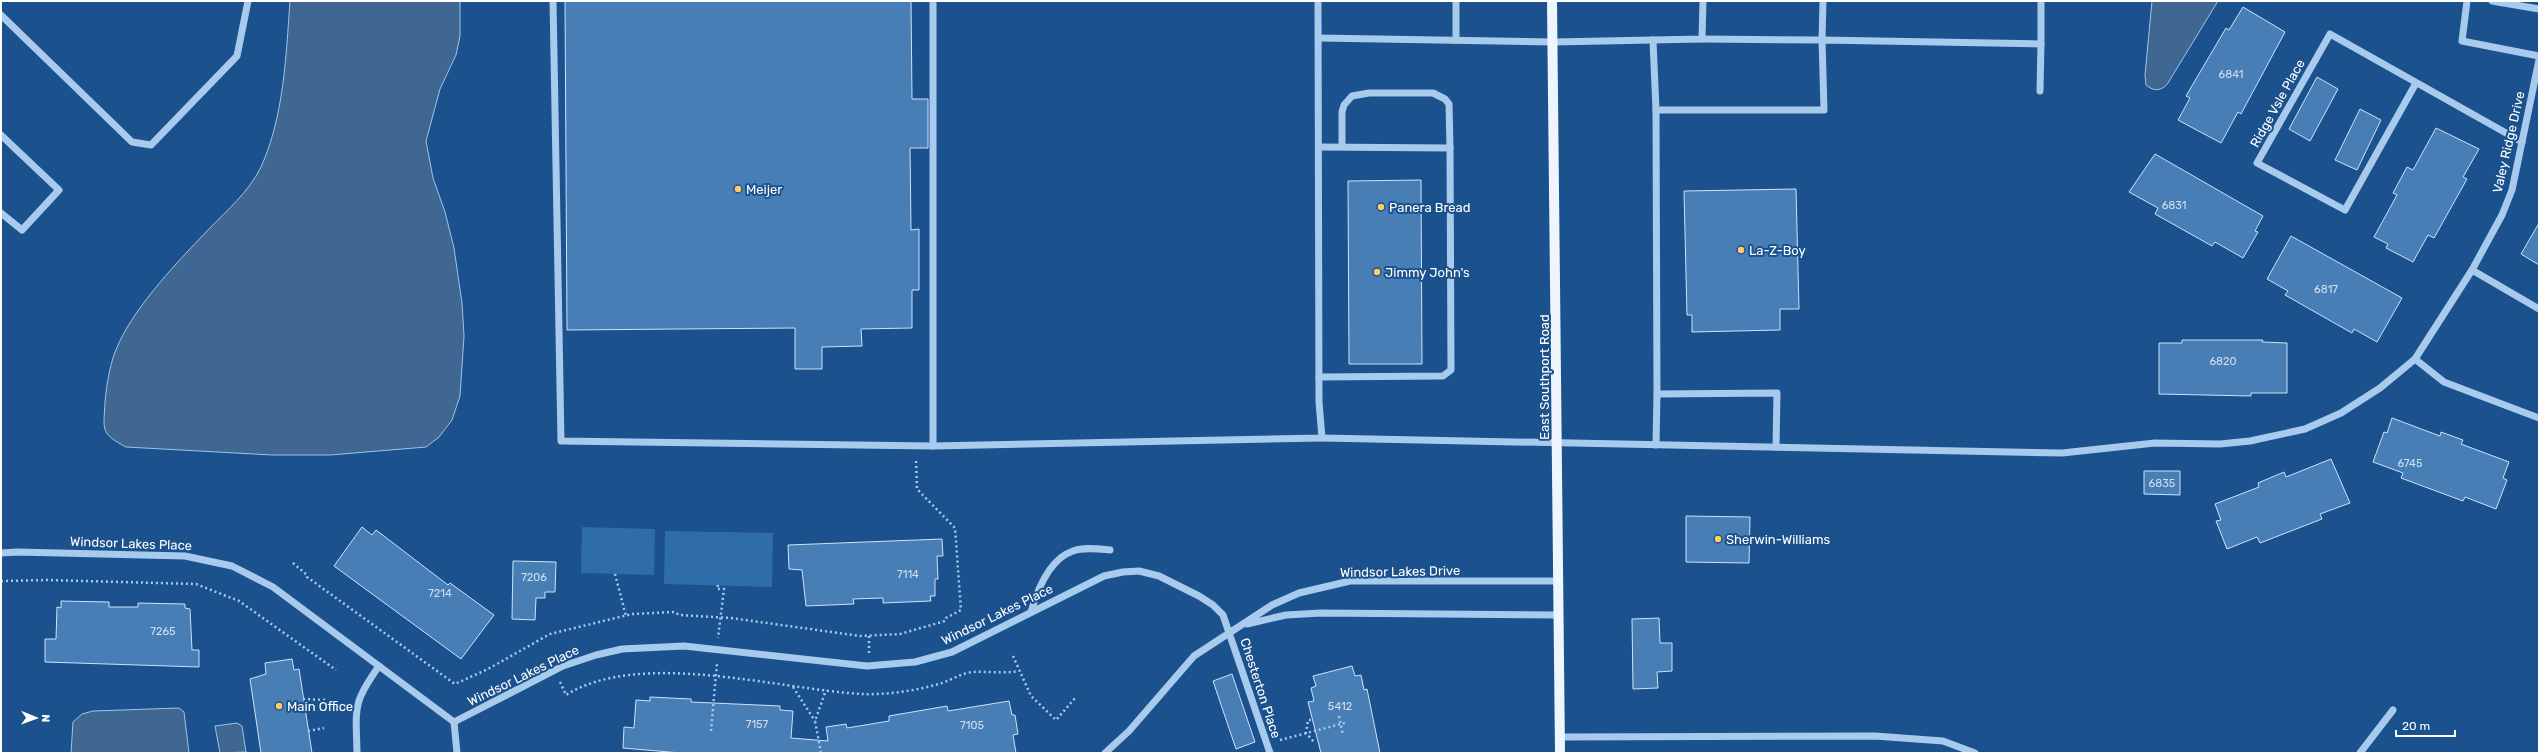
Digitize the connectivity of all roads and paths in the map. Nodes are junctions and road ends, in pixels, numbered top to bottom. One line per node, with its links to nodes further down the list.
1 (248, 1): 13 (street)
2 (553, 1): 41 (street, Valey Ridge Drive)
3 (933, 1): 42 (street)
4 (1318, 1): 14 (street)
5 (1456, 1): 16 (street)
6 (1552, 1): 19 (main road, East Southport Road)
7 (1703, 1): 15 (street)
8 (1823, 1): 18 (street)
9 (2041, 1): 20 (street)
10 (2467, 1): 21 (street)
11 (2492, 1): 12 (street)
12 (2539, 9)
13 (1, 15)
14 (1318, 38): 16 (street); 28 (street)
15 (1702, 39): 17 (street); 18 (street)
16 (1456, 40): 19 (street)
17 (1653, 40): 19 (street); 25 (street)
18 (1822, 40): 20 (street); 25 (street)
19 (1553, 42): 39 (main road, East Southport Road)
20 (2041, 44): 24 (street)
21 (2539, 56)
22 (2539, 60): 27 (street, Valey Ridge Drive)
23 (2416, 83): 23 (street, Ridge Vsle Place); 27 (street, Ridge Vsle Place)
24 (2040, 91)
25 (1656, 110): 36 (street)
26 (1, 135): 31 (street)
27 (2522, 142): 32 (street, Valey Ridge Drive)
28 (1319, 147): 29 (street); 35 (street)
29 (1342, 147): 30 (street); 30 (street)
30 (1450, 148): 35 (street)
31 (1, 213)
32 (2472, 270): 33 (street); 34 (street, Valey Ridge Drive)
33 (2539, 309)
34 (2415, 359): 37 (street); 43 (street, Valey Ridge Drive)
35 (1319, 377): 38 (street)
36 (1657, 394): 40 (street); 43 (street)
37 (2539, 418)
38 (1322, 438): 39 (street, Valey Ridge Drive); 42 (street, Valey Ridge Drive)
39 (1557, 443): 40 (street, Valey Ridge Drive); 49 (main road, East Southport Road)
40 (1656, 445): 43 (street, Valey Ridge Drive)
41 (915, 446): 42 (street, Valey Ridge Drive); 54 (path)
42 (933, 446)
43 (1776, 447)
44 (1110, 550): 51 (street)
45 (1, 554): 58 (street, Windsor Lakes Place)
46 (293, 563): 53 (path)
47 (615, 574): 53 (path)
48 (1, 581): 59 (path)
49 (1558, 581): 52 (main road, East Southport Road); 55 (street, Windsor Lakes Drive)
50 (718, 585): 54 (path)
51 (1031, 612): 55 (street, Windsor Lakes Place); 56 (street, Windsor Lakes Place)
52 (1559, 615): 55 (street, Windsor Lakes Drive); 80 (main road, East Southport Road)
53 (626, 616): 54 (path)
54 (720, 618): 56 (path)
55 (1230, 631): 81 (street, Chesterton Place); 86 (street, Windsor Lakes Drive)
56 (717, 650): 60 (street, Windsor Lakes Place); 62 (path)
57 (1012, 656): 61 (path)
58 (379, 666): 72 (street, Windsor Lakes Place); 83 (street)
59 (336, 670)
60 (554, 671): 62 (path); 72 (street, Windsor Lakes Place)
61 (1018, 671): 64 (path); 65 (path)
62 (716, 677): 63 (path); 77 (path)
63 (793, 687): 64 (path); 71 (path)
64 (826, 690): 71 (path)
65 (1076, 697)
66 (303, 699): 67 (path)
67 (327, 700)
68 (2393, 710): 90 (street)
69 (1339, 716): 74 (path)
70 (1311, 720): 78 (path)
71 (815, 721): 85 (path)
72 (454, 722): 84 (street)
73 (1345, 723): 74 (path)
74 (1340, 724): 78 (path); 79 (path)
75 (324, 728): 76 (path)
76 (308, 731)
77 (711, 731)
78 (1306, 733): 81 (path); 82 (path)
79 (1343, 735)
80 (1560, 737): 88 (main road, East Southport Road); 89 (street)
81 (1267, 743): 87 (street, Chesterton Place)
82 (1315, 743)
83 (358, 753)
84 (457, 753)
85 (821, 753)
86 (1105, 753)
87 (1270, 753)
88 (1560, 753)
89 (1974, 753)
90 (2360, 753)

